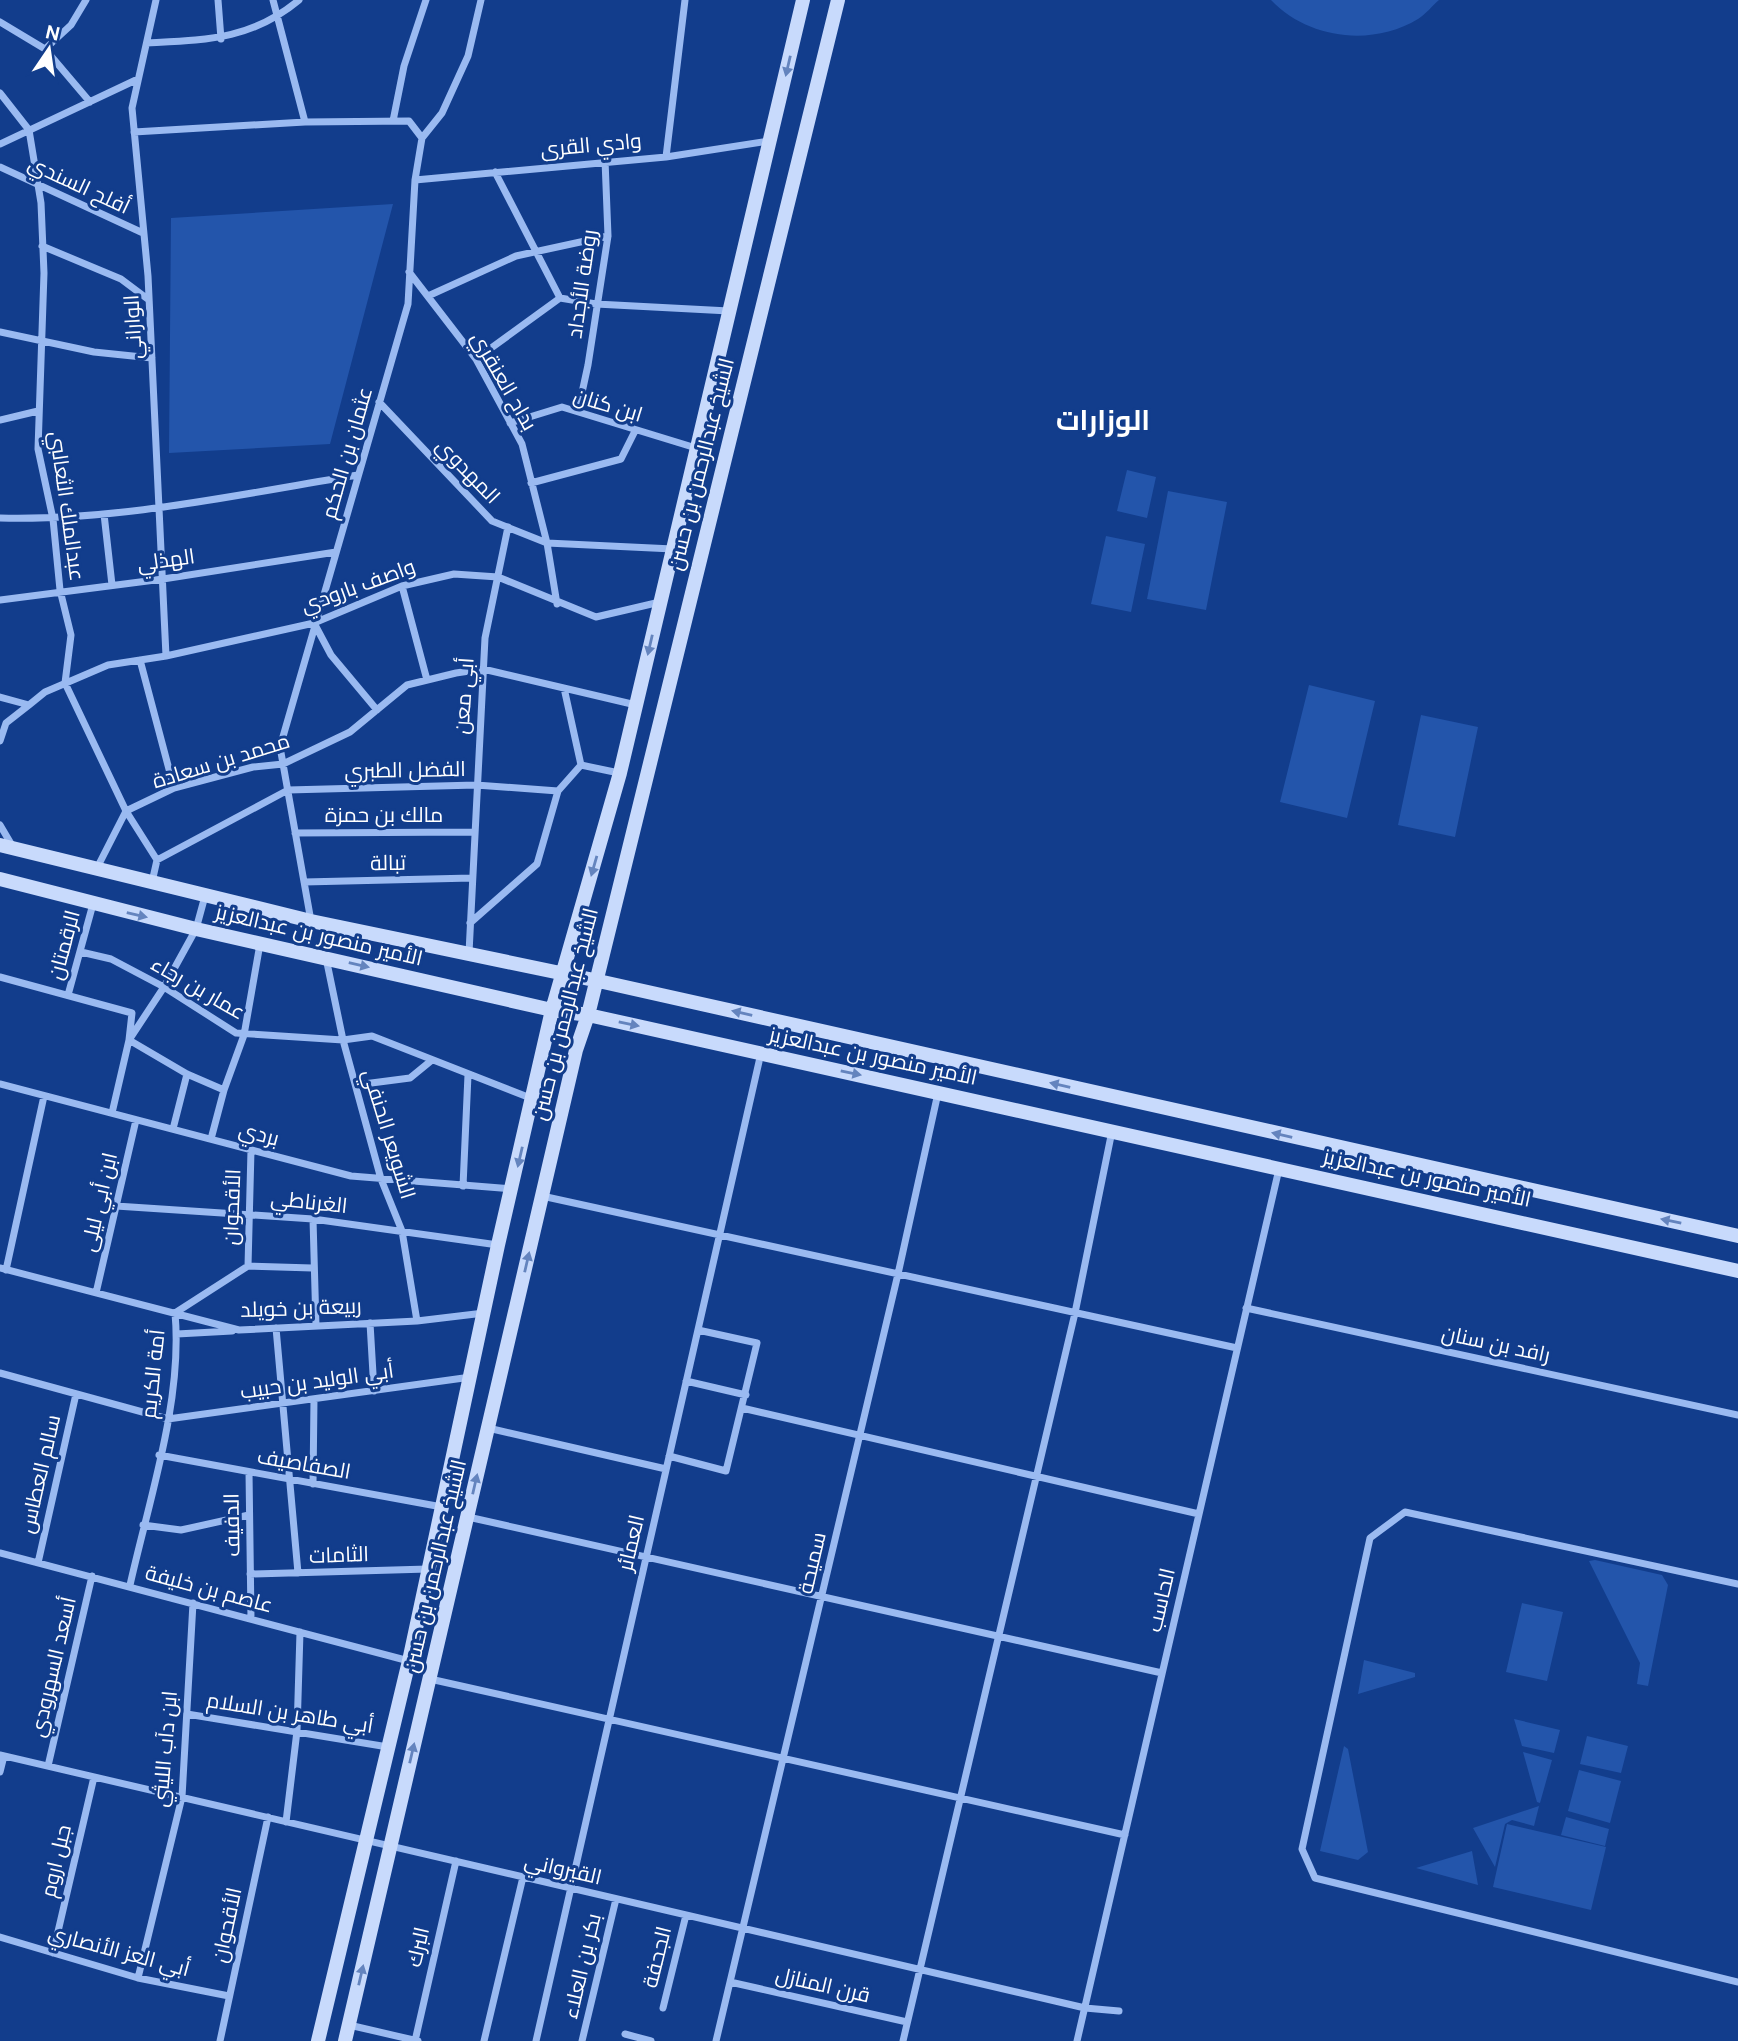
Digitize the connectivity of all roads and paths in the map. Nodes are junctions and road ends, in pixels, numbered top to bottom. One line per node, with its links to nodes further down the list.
1 (86, 0): 15 (street)
2 (156, 0): 14 (street, الواراني)
3 (218, 0): 13 (street)
4 (273, 0): 11 (street)
5 (299, 0): 11 (street)
6 (426, 0): 19 (street)
7 (481, 0): 23 (street, عثمان بن الحكم)
8 (685, 0): 26 (street)
9 (803, 0): 24 (street, الشيخ عبدالرحمن بن حسن, one-way to 24)
10 (838, 0): 112 (street, الشيخ عبدالرحمن بن حسن)
11 (279, 17): 13 (street); 20 (street)
12 (0, 22): 15 (street)
13 (221, 40): 14 (street)
14 (147, 43): 16 (street, الواراني)
15 (45, 49): 18 (street)
16 (138, 79): 18 (street); 22 (street, الواراني)
17 (0, 93): 21 (street, عبدالملك الثعالبي)
18 (90, 102): 21 (street)
19 (393, 121): 20 (street); 23 (street)
20 (305, 122): 22 (street)
21 (29, 130): 25 (street); 31 (street, عبدالملك الثعالبي)
22 (134, 132): 32 (street, الواراني)
23 (422, 138): 30 (street, عثمان بن الحكم)
24 (770, 141): 26 (street, وادي القرى); 41 (street, الشيخ عبدالرحمن بن حسن)
25 (0, 144)
26 (666, 157): 27 (street, وادي القرى)
27 (605, 160): 29 (street, وادي القرى); 33 (street, روضة الأجداد)
28 (0, 167): 31 (street, أفلح السندي)
29 (495, 172): 30 (street, وادي القرى); 35 (street)
30 (415, 180): 36 (street, عثمان بن الحكم)
31 (38, 186): 32 (street, أفلح السندي); 34 (street, عبدالملك الثعالبي)
32 (143, 233): 39 (street, الواراني)
33 (608, 236): 35 (street); 40 (street, روضة الأجداد)
34 (43, 246): 39 (street); 43 (street, عبدالملك الثعالبي)
35 (537, 252): 37 (street); 38 (street)
36 (409, 272): 37 (street, بداح العنقري); 46 (street, عثمان بن الحكم)
37 (428, 296): 45 (street, بداح العنقري)
38 (560, 298): 40 (street); 45 (street)
39 (149, 300): 44 (street, الواراني)
40 (596, 304): 41 (street); 48 (street, روضة الأجداد)
41 (730, 311): 52 (street, الشيخ عبدالرحمن بن حسن)
42 (0, 332): 43 (street)
43 (39, 341): 44 (street); 47 (street, عبدالملك الثعالبي)
44 (152, 358): 55 (street, الواراني)
45 (475, 359): 50 (street, بداح العنقري)
46 (379, 402): 53 (street, عثمان بن الحكم); 59 (street, المهدوي)
47 (38, 411): 49 (street); 58 (street, عبدالملك الثعالبي)
48 (578, 411): 50 (street, ابن كنان); 51 (street, ابن كنان)
49 (0, 420)
50 (510, 423): 54 (street, بداح العنقري)
51 (635, 430): 52 (street, ابن كنان); 54 (street)
52 (697, 448): 61 (street, الشيخ عبدالرحمن بن حسن)
53 (358, 475): 55 (street); 62 (street, عثمان بن الحكم)
54 (531, 482): 60 (street, بداح العنقري)
55 (160, 508): 56 (street); 64 (street, الواراني)
56 (104, 514): 58 (street); 65 (street)
57 (0, 518): 58 (street)
58 (53, 519): 67 (street, عبدالملك الثعالبي)
59 (508, 527): 60 (street, المهدوي); 63 (street, أبي معن)
60 (547, 543): 61 (street, المهدوي); 70 (street, بداح العنقري)
61 (673, 550): 69 (street, الشيخ عبدالرحمن بن حسن)
62 (336, 552): 64 (street, الهذلي); 71 (street, عثمان بن الحكم)
63 (498, 577): 66 (street, واصف بارودي); 70 (street, واصف بارودي); 74 (street, أبي معن)
64 (163, 579): 65 (street, الهذلي); 72 (street, الواراني)
65 (113, 584): 67 (street, الهذلي)
66 (402, 586): 71 (street, واصف بارودي); 75 (street)
67 (60, 590): 68 (street, الهذلي); 76 (street, عبدالملك الثعالبي)
68 (0, 600)
69 (661, 602): 70 (street, واصف بارودي); 80 (street, الشيخ عبدالرحمن بن حسن, one-way to 80)
70 (557, 604)
71 (314, 623): 72 (street, واصف بارودي); 81 (street); 83 (street, عثمان بن الحكم)
72 (166, 656): 73 (street, واصف بارودي)
73 (140, 660): 76 (street, واصف بارودي); 87 (street)
74 (483, 668): 75 (street, محمد بن سعادة); 77 (street, محمد بن سعادة); 86 (street, أبي معن)
75 (427, 680): 81 (street, محمد بن سعادة)
76 (65, 683): 79 (street, واصف بارودي); 90 (street)
77 (564, 688): 80 (street, محمد بن سعادة); 84 (street)
78 (0, 697): 79 (street)
79 (29, 705): 82 (street, واصف بارودي)
80 (636, 705): 85 (street, الشيخ عبدالرحمن بن حسن)
81 (377, 710): 83 (street, محمد بن سعادة)
82 (0, 741)
83 (283, 765): 87 (street, محمد بن سعادة); 88 (street, عثمان بن الحكم)
84 (581, 765): 85 (street); 89 (street)
85 (620, 773): 110 (street, الشيخ عبدالرحمن بن حسن, one-way to 110)
86 (476, 785): 88 (street, الفضل الطبري); 89 (street, الفضل الطبري); 92 (street, أبي معن)
87 (174, 788): 90 (street, محمد بن سعادة)
88 (288, 790): 93 (street, عثمان بن الحكم); 95 (street, الفضل الطبري)
89 (558, 791): 104 (street)
90 (126, 811): 95 (street); 96 (street)
91 (0, 825): 94 (street)
92 (473, 832): 93 (street, مالك بن حمزة); 97 (street, أبي معن)
93 (295, 833): 99 (street, عثمان بن الحكم)
94 (7, 846): 96 (street, الأمير منصور بن عبدالعزيز)
95 (157, 860): 100 (street)
96 (96, 870): 100 (street, الأمير منصور بن عبدالعزيز)
97 (472, 878): 99 (street, تبالة); 104 (street, أبي معن)
98 (0, 879): 102 (street, الأمير منصور بن عبدالعزيز)
99 (304, 882): 103 (street, عثمان بن الحكم)
100 (152, 883): 101 (street, الأمير منصور بن عبدالعزيز)
101 (205, 895): 103 (street, الأمير منصور بن عبدالعزيز); 105 (street)
102 (93, 904): 105 (street, الأمير منصور بن عبدالعزيز, one-way to 105); 107 (street, الرقمتان)
103 (311, 921): 108 (street, الأمير منصور بن عبدالعزيز)
104 (470, 923): 108 (street, أبي معن)
105 (196, 929): 106 (street, الأمير منصور بن عبدالعزيز); 113 (street)
106 (260, 943): 109 (street, الأمير منصور بن عبدالعزيز); 117 (street)
107 (81, 953): 113 (street, عمار بن رجاء); 114 (street, الرقمتان)
108 (469, 954): 110 (street, الأمير منصور بن عبدالعزيز)
109 (326, 957): 115 (street, الأمير منصور بن عبدالعزيز, one-way to 115); 119 (street, الشويعر الحنفي)
110 (562, 975): 112 (street, الأمير منصور بن عبدالعزيز); 115 (street, الشيخ عبدالرحمن بن حسن)
111 (0, 977): 114 (street)
112 (594, 980): 116 (street, الشيخ عبدالرحمن بن حسن); 146 (street, الأمير منصور بن عبدالعزيز, one-way to 112)
113 (164, 987): 117 (street, عمار بن رجاء); 118 (street)
114 (68, 995): 118 (street)
115 (552, 1010): 116 (street, الأمير منصور بن عبدالعزيز); 129 (street, الشيخ عبدالرحمن بن حسن)
116 (588, 1015): 120 (street, الأمير منصور بن عبدالعزيز, one-way to 120); 140 (street, الشيخ عبدالرحمن بن حسن)
117 (244, 1035): 119 (street, عمار بن رجاء); 126 (street)
118 (129, 1040): 122 (street); 130 (street)
119 (343, 1040): 121 (street, عمار بن رجاء); 125 (street, الشويعر الحنفي)
120 (761, 1053): 127 (street, الأمير منصور بن عبدالعزيز, one-way to 127); 145 (street, العمائر)
121 (432, 1060): 123 (street, عمار بن رجاء); 125 (street)
122 (187, 1074): 126 (street); 132 (street)
123 (468, 1075): 129 (street, عمار بن رجاء); 138 (street)
124 (0, 1084): 128 (street, بردي)
125 (356, 1085): 137 (street, الشويعر الحنفي)
126 (224, 1090): 134 (street)
127 (938, 1092): 133 (street, الأمير منصور بن عبدالعزيز); 152 (street, سميحة)
128 (44, 1096): 130 (street, بردي); 150 (street)
129 (533, 1100): 139 (street, الشيخ عبدالرحمن بن حسن, one-way to 139)
130 (112, 1113): 131 (street, بردي)
131 (136, 1120): 132 (street, بردي); 141 (street, ابن أبي ليلى)
132 (173, 1129): 134 (street, بردي)
133 (1113, 1130): 136 (street, الأمير منصور بن عبدالعزيز); 157 (street)
134 (211, 1139): 135 (street, بردي)
135 (251, 1150): 137 (street, بردي); 142 (street, الأقحوان)
136 (1279, 1167): 151 (street, الأمير منصور بن عبدالعزيز); 154 (street, الحاسب)
137 (382, 1179): 138 (street, بردي); 144 (street, الشويعر الحنفي)
138 (463, 1186): 139 (street, بردي)
139 (513, 1189): 147 (street, الشيخ عبدالرحمن بن حسن)
140 (542, 1196): 145 (street); 177 (street, الشيخ عبدالرحمن بن حسن, one-way to 140)
141 (116, 1206): 142 (street, الغرناطي); 153 (street, ابن أبي ليلى)
142 (250, 1213): 143 (street, الغرناطي); 148 (street, الأقحوان)
143 (313, 1219): 144 (street, الغرناطي); 149 (street)
144 (402, 1231): 147 (street, الغرناطي); 158 (street, الشويعر الحنفي)
145 (719, 1235): 152 (street); 163 (street, العمائر)
146 (1738, 1236)
147 (498, 1245): 156 (street, الشيخ عبدالرحمن بن حسن)
148 (247, 1266): 149 (street); 155 (street, أمة الكريم)
149 (312, 1268): 160 (street)
150 (3, 1269): 153 (street, ربيعة بن خويلد)
151 (1738, 1271)
152 (898, 1274): 157 (street); 178 (street, سميحة)
153 (96, 1293): 155 (street, ربيعة بن خويلد)
154 (1246, 1308): 165 (street, الحاسب); 175 (street, رافد بن سنان)
155 (175, 1313): 162 (street, ربيعة بن خويلد); 164 (street, أمة الكريم)
156 (484, 1313): 158 (street, ربيعة بن خويلد); 167 (street, الشيخ عبدالرحمن بن حسن)
157 (1075, 1313): 165 (street); 183 (street)
158 (417, 1321): 159 (street, ربيعة بن خويلد)
159 (370, 1323): 160 (street, ربيعة بن خويلد); 169 (street)
160 (316, 1326): 161 (street, ربيعة بن خويلد)
161 (276, 1328): 162 (street, ربيعة بن خويلد); 173 (street)
162 (239, 1330): 164 (street)
163 (698, 1330): 168 (street, العمائر); 171 (street)
164 (177, 1334): 176 (street, أمة الكريم)
165 (1237, 1348): 187 (street, الحاسب)
166 (0, 1373): 170 (street)
167 (472, 1377): 169 (street, أبي الوليد بن حبيب); 186 (street, الشيخ عبدالرحمن بن حسن)
168 (686, 1381): 171 (street); 180 (street, العمائر)
169 (374, 1391): 172 (street, أبي الوليد بن حبيب)
170 (76, 1394): 176 (street); 193 (street, سالم العطاس)
171 (746, 1395): 174 (street)
172 (314, 1399): 173 (street, أبي الوليد بن حبيب); 185 (street)
173 (282, 1404): 176 (street, أبي الوليد بن حبيب); 184 (street)
174 (742, 1408): 178 (street); 180 (street)
175 (1738, 1415)
176 (168, 1419): 179 (street, أمة الكريم)
177 (488, 1427): 181 (street); 189 (street, الشيخ عبدالرحمن بن حسن, one-way to 177)
178 (860, 1436): 183 (street); 200 (street, سميحة)
179 (159, 1455): 182 (street, الصفاصيف); 190 (street, أمة الكريم)
180 (668, 1456): 181 (street, العمائر)
181 (666, 1468): 192 (street, العمائر)
182 (249, 1472): 184 (street, الصفاصيف); 188 (street, الدفيف)
183 (1037, 1476): 187 (street); 204 (street)
184 (291, 1480): 185 (street, الصفاصيف); 195 (street)
185 (313, 1484): 186 (street, الصفاصيف)
186 (442, 1507): 194 (street, الشيخ عبدالرحمن بن حسن)
187 (1199, 1514): 206 (street, الحاسب)
188 (249, 1515): 190 (street); 196 (street, الدفيف)
189 (468, 1517): 192 (street); 207 (street, الشيخ عبدالرحمن بن حسن)
190 (144, 1525): 199 (street, أمة الكريم)
191 (1, 1556): 193 (street, عاصم بن خليفة)
192 (646, 1557): 200 (street); 209 (street, العمائر)
193 (37, 1563): 197 (street, عاصم بن خليفة)
194 (428, 1569): 195 (street, الثامات); 205 (street, الشيخ عبدالرحمن بن حسن)
195 (298, 1573): 196 (street, الثامات)
196 (250, 1574): 202 (street, الدفيف)
197 (92, 1576): 199 (street, عاصم بن خليفة); 214 (street, أسعد السهرودي)
198 (1738, 1584): 234 (street)
199 (130, 1585): 201 (street, عاصم بن خليفة)
200 (822, 1597): 204 (street); 213 (street, سميحة)
201 (193, 1602): 202 (street, عاصم بن خليفة); 208 (street, ابن دآب الليثي)
202 (251, 1619): 203 (street, عاصم بن خليفة)
203 (300, 1632): 205 (street, عاصم بن خليفة); 210 (street)
204 (999, 1637): 206 (street); 218 (street)
205 (409, 1661): 211 (street, الشيخ عبدالرحمن بن حسن)
206 (1162, 1673): 221 (street, الحاسب)
207 (430, 1679): 209 (street); 223 (street, الشيخ عبدالرحمن بن حسن, one-way to 207)
208 (187, 1714): 210 (street, أبي طاهر بن السلام); 217 (street, ابن دآب الليثي)
209 (609, 1719): 213 (street); 226 (street, العمائر)
210 (297, 1731): 211 (street, أبي طاهر بن السلام); 220 (street)
211 (388, 1747): 222 (street, الشيخ عبدالرحمن بن حسن)
212 (2, 1755): 214 (street, القيرواني); 215 (street)
213 (783, 1758): 218 (street); 229 (street, سميحة)
214 (48, 1766): 216 (street, القيرواني)
215 (0, 1772)
216 (94, 1777): 217 (street, القيرواني); 231 (street, جبل اروم)
217 (182, 1797): 219 (street, القيرواني); 233 (street, ابن دآب الليثي)
218 (960, 1798): 221 (street); 232 (street)
219 (268, 1817): 220 (street, القيرواني); 236 (street, الأقحوان)
220 (286, 1822): 222 (street, القيرواني)
221 (1125, 1835): 238 (street, الحاسب)
222 (366, 1840): 223 (street, القيرواني); 244 (street, الشيخ عبدالرحمن بن حسن)
223 (391, 1846): 224 (street, القيرواني); 241 (street, الشيخ عبدالرحمن بن حسن, one-way to 223)
224 (456, 1861): 225 (street, القيرواني); 246 (street, البرك)
225 (523, 1877): 226 (street, القيرواني); 247 (street)
226 (570, 1888): 227 (street, القيرواني); 248 (street, العمائر)
227 (616, 1899): 228 (street, القيرواني); 249 (street, بكر بن العلاء)
228 (686, 1915): 229 (street, القيرواني); 237 (street, الجحفة)
229 (743, 1928): 232 (street, القيرواني); 235 (street, سميحة)
230 (0, 1937): 231 (street, أبي العز الأنصاري)
231 (53, 1953): 233 (street, أبي العز الأنصاري)
232 (919, 1970): 238 (street, القيرواني); 240 (street)
233 (138, 1978): 236 (street, أبي العز الأنصاري)
234 (1737, 1979)
235 (730, 1982): 240 (street, قرن المنازل); 251 (street, سميحة)
236 (229, 1996): 243 (street, الأقحوان)
237 (663, 2008)
238 (1085, 2008): 239 (street, القيرواني); 253 (street, الحاسب)
239 (1119, 2011)
240 (907, 2022): 252 (street)
241 (349, 2025): 245 (street, الشيخ عبدالرحمن بن حسن); 246 (street)
242 (625, 2034): 250 (street)
243 (220, 2041)
244 (318, 2041)
245 (345, 2041)
246 (416, 2041)
247 (484, 2041)
248 (536, 2041)
249 (582, 2041)
250 (651, 2041)
251 (716, 2041)
252 (902, 2041)
253 (1077, 2041)

